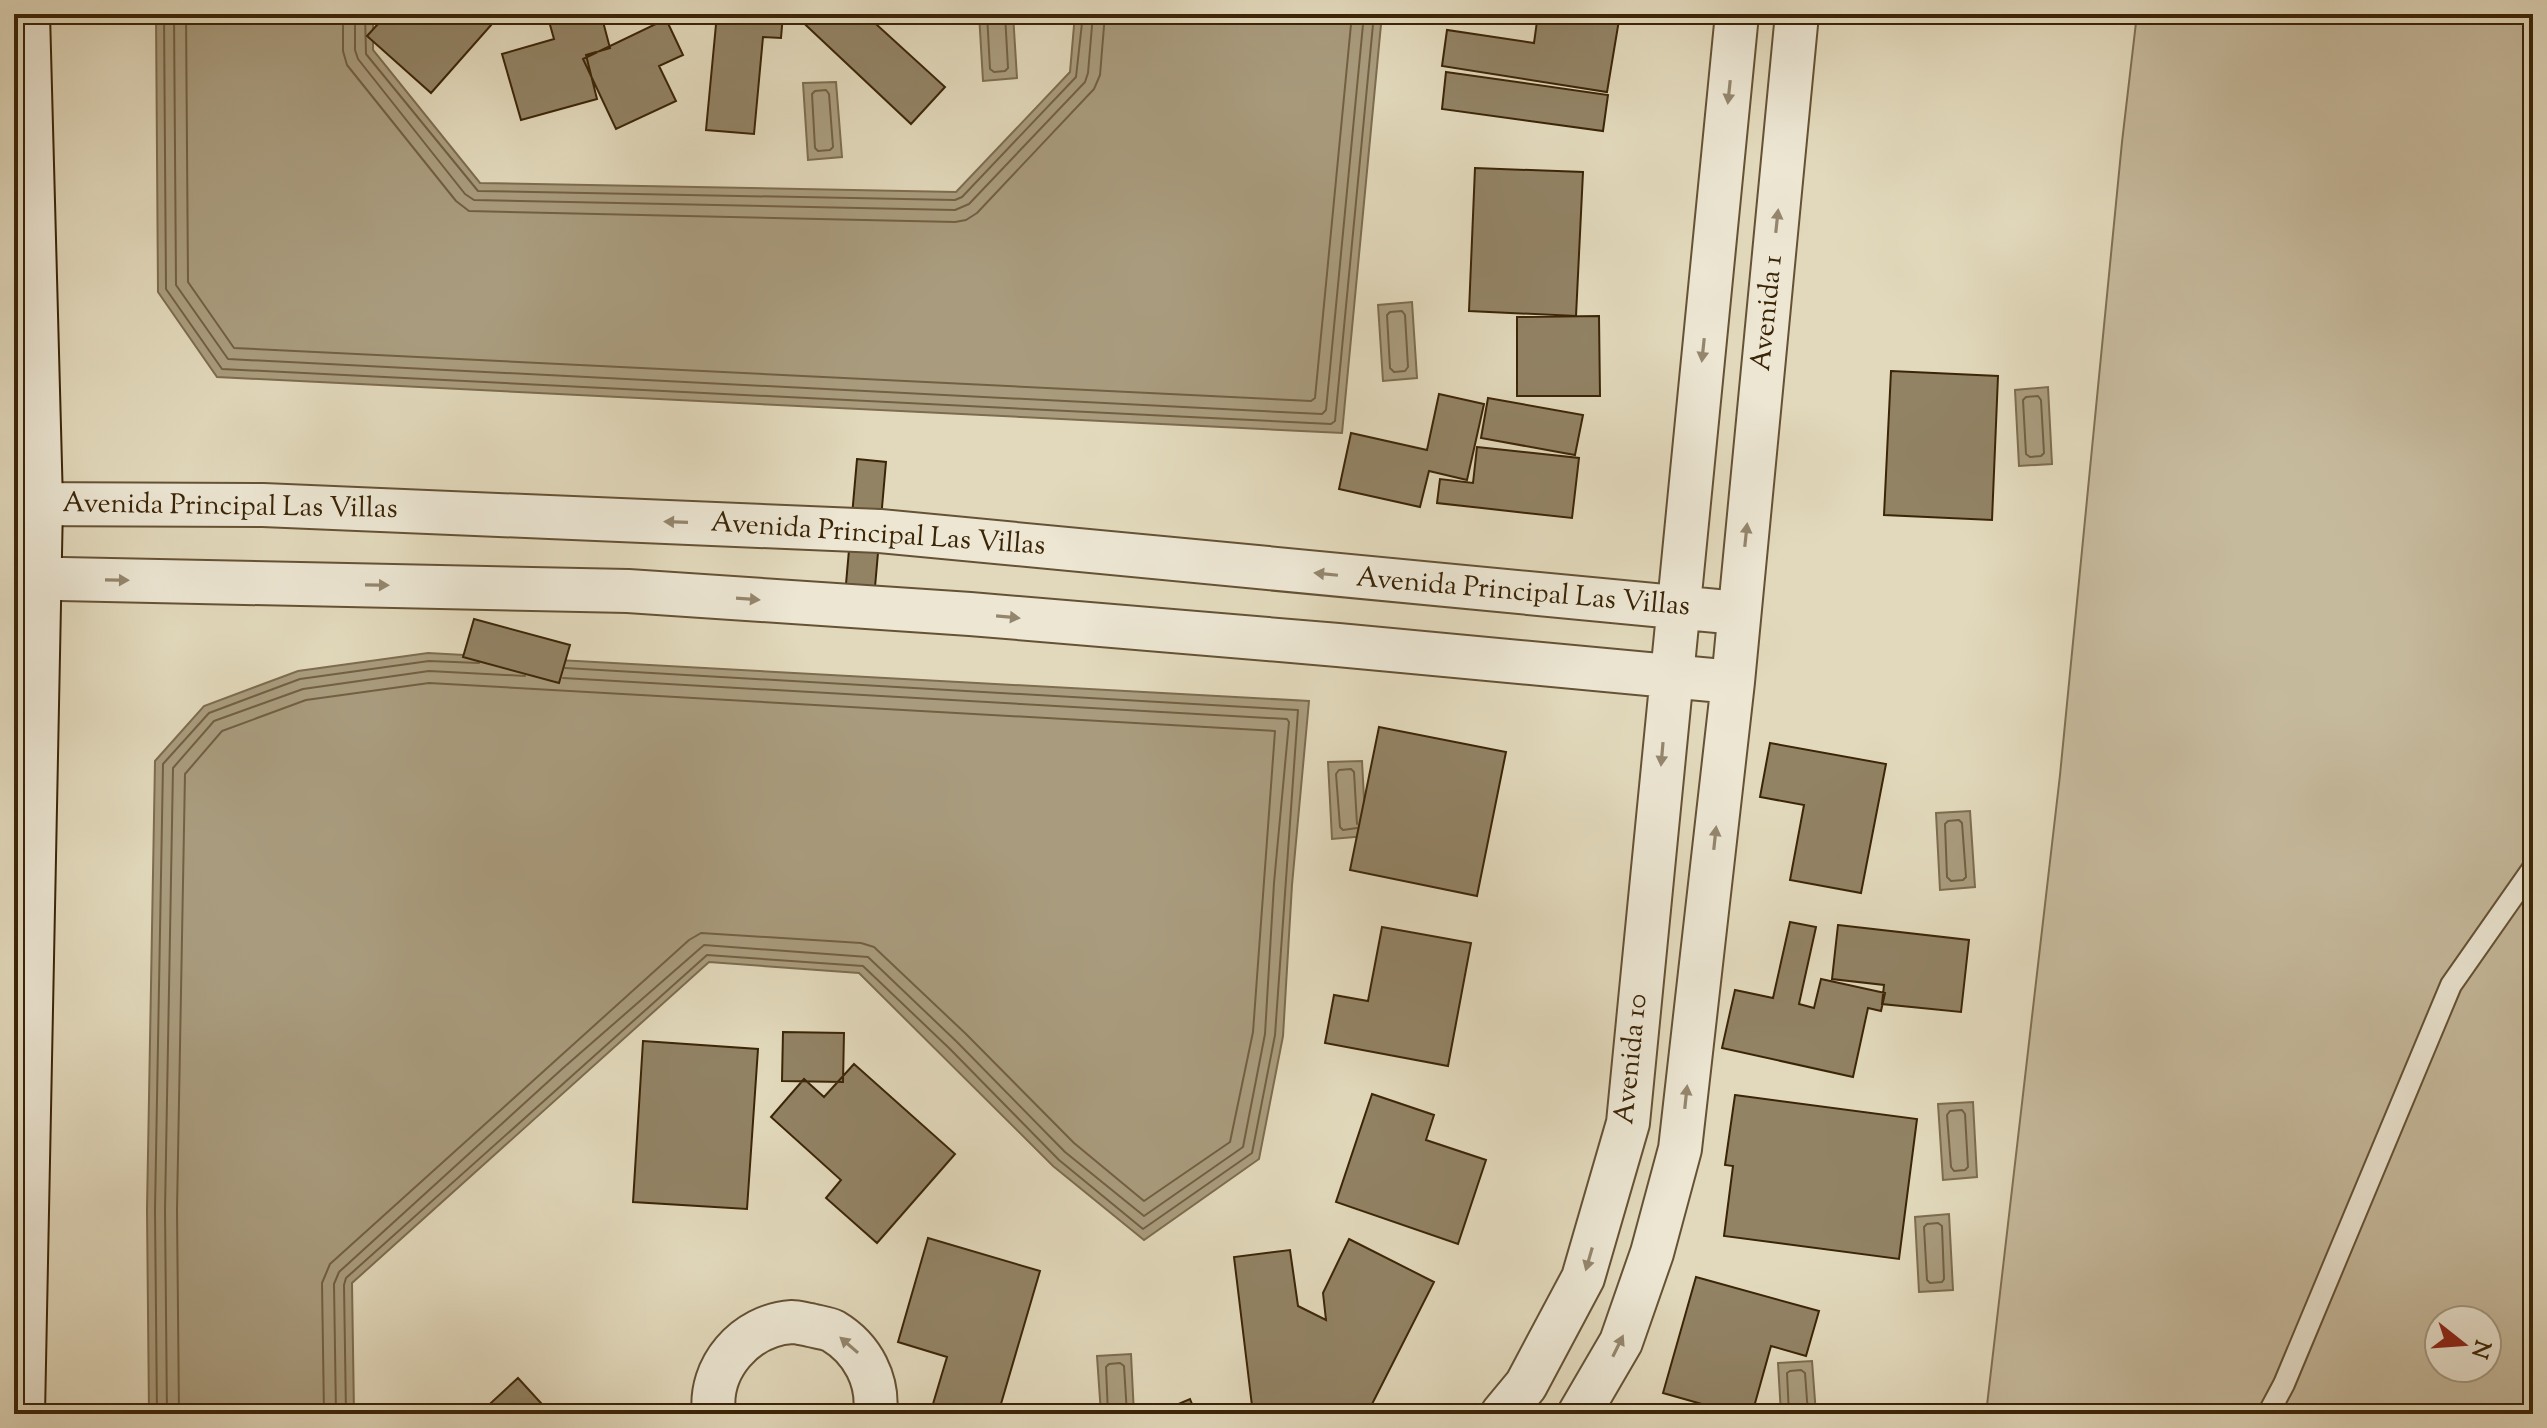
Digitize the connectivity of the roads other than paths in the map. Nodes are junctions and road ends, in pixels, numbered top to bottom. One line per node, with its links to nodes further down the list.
1 (27, 14): 4 (main road)
2 (1737, 14): 6 (street, one-way to 6)
3 (1797, 14): 7 (street, Avenida 1, one-way to 3)
4 (27, 504): 5 (main road); 6 (street, Avenida Principal Las Villas, one-way to 4)
5 (26, 578): 8 (street, one-way to 8); 13 (main road)
6 (1677, 608): 7 (street, Avenida Principal Las Villas); 8 (street, Avenida 10)
7 (1738, 613): 9 (street, Avenida 1)
8 (1670, 677): 9 (street); 11 (street, Avenida 10, one-way to 11)
9 (1733, 682): 12 (street, Avenida 10, one-way to 9)
10 (2533, 868): 18 (lane)
11 (1606, 1198): 12 (street); 16 (street, Avenida 10, one-way to 16)
12 (1663, 1213): 17 (street, Avenida 10, one-way to 12)
13 (22, 1414)
14 (714, 1414): 15 (street, one-way to 14)
15 (875, 1414)
16 (1502, 1414)
17 (1579, 1414)
18 (2268, 1414)

